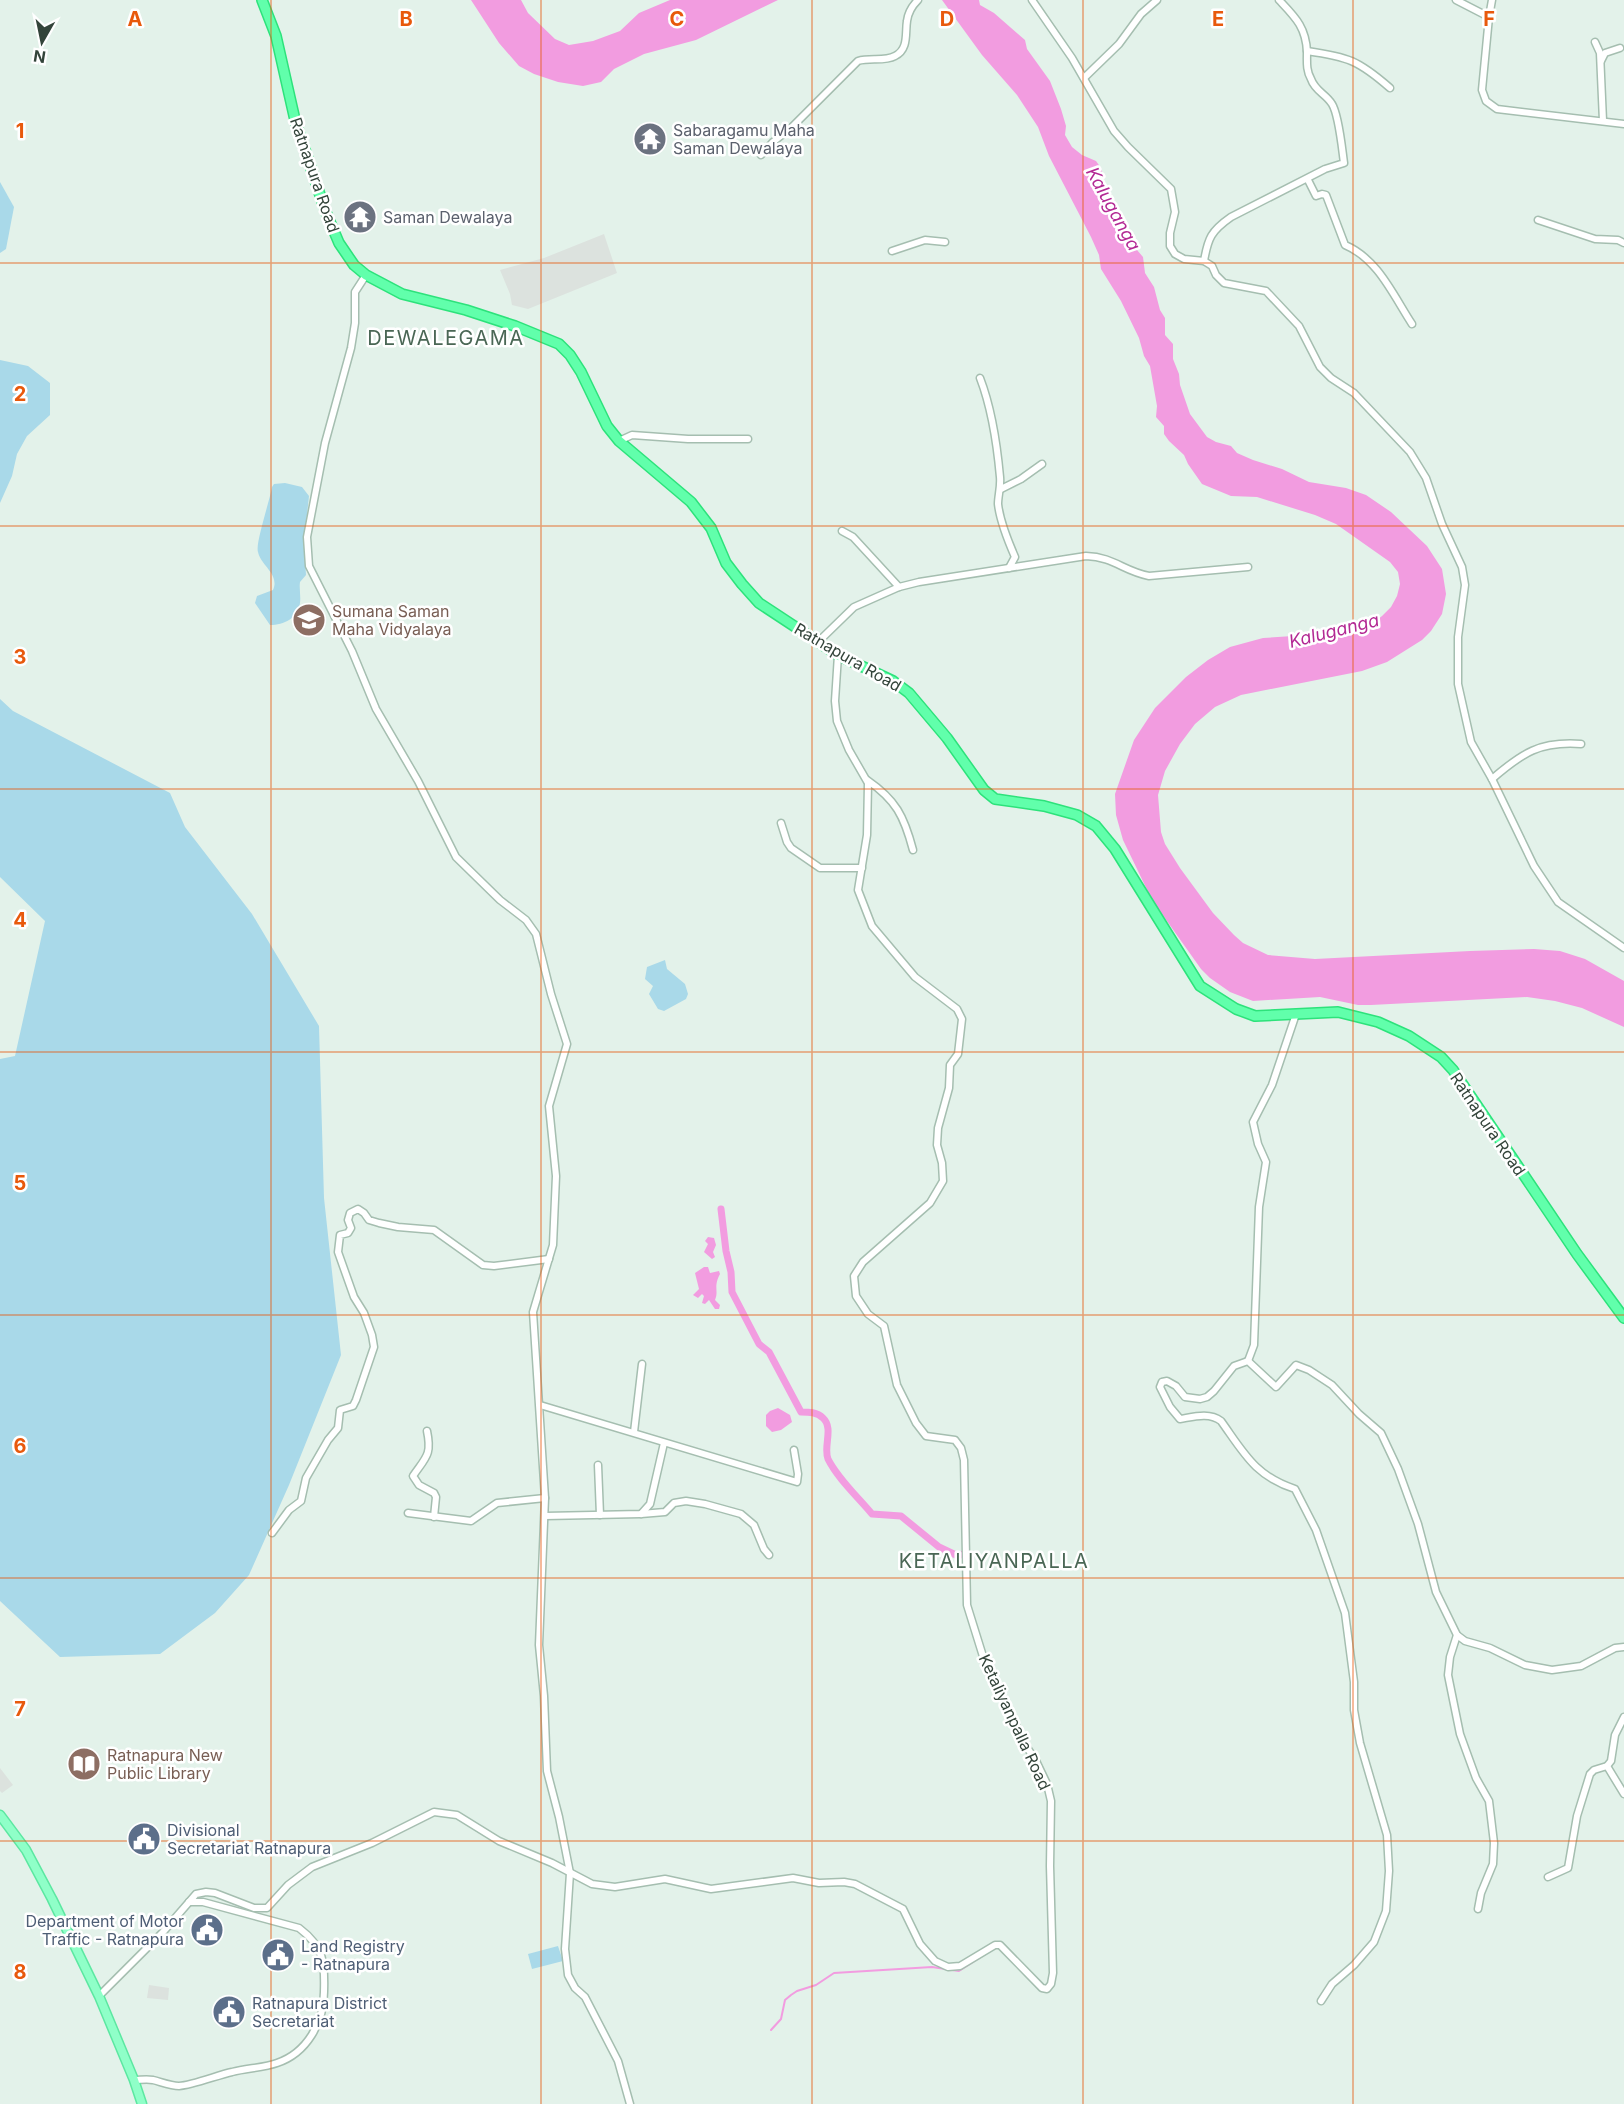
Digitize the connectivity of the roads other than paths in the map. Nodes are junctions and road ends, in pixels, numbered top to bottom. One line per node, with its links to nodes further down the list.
1 (262, 0): 26 (highway, Ratnapura Road)
2 (918, 0): 19 (street)
3 (1032, 0): 15 (street)
4 (1157, 0): 15 (street)
5 (1279, 0): 11 (street)
6 (1456, 0): 8 (street)
7 (1492, 0): 8 (street)
8 (1489, 17): 17 (street)
9 (1595, 42): 14 (street)
10 (1620, 48): 14 (street)
11 (1307, 51): 13 (street); 20 (street)
12 (1345, 52): 13 (street)
13 (1336, 55): 16 (street)
14 (1600, 65): 17 (street)
15 (1084, 78): 25 (street)
16 (1390, 88)
17 (1603, 121): 18 (street)
18 (1624, 124)
19 (761, 154)
20 (1308, 180): 25 (street); 27 (street)
21 (1538, 220): 23 (street)
22 (945, 242): 24 (street)
23 (1624, 243)
24 (892, 251)
25 (1204, 261): 40 (street)
26 (366, 274): 30 (highway, Ratnapura Road); 47 (street)
27 (1412, 324)
28 (980, 378): 32 (street)
29 (748, 439): 30 (street)
30 (619, 441): 37 (highway, Ratnapura Road)
31 (1042, 464): 32 (street)
32 (1002, 489): 35 (street)
33 (842, 531): 36 (street)
34 (1248, 567): 35 (street)
35 (1008, 569): 36 (street)
36 (899, 587): 37 (street)
37 (818, 642): 38 (highway, Ratnapura Road)
38 (838, 655): 41 (street, Ketaliyanpalla Road); 46 (highway, Ratnapura Road)
39 (1581, 744): 40 (street)
40 (1492, 779): 45 (street)
41 (866, 780): 43 (street); 44 (street, Ketaliyanpalla Road)
42 (781, 824): 44 (street)
43 (913, 850)
44 (862, 868): 71 (street, Ketaliyanpalla Road)
45 (1624, 948)
46 (1296, 1014): 48 (highway, Ratnapura Road); 49 (street)
47 (549, 1259): 51 (street); 63 (street)
48 (1624, 1318)
49 (1248, 1361): 65 (street); 76 (street)
50 (642, 1364): 53 (street)
51 (540, 1405): 53 (street); 57 (street)
52 (427, 1431): 61 (street)
53 (634, 1432): 54 (street)
54 (664, 1443): 55 (street); 59 (street)
55 (794, 1450)
56 (598, 1466): 60 (street)
57 (545, 1498): 61 (street); 62 (street)
58 (408, 1513): 61 (street)
59 (641, 1514): 60 (street); 64 (street)
60 (600, 1515): 62 (street)
61 (434, 1516)
62 (545, 1516): 71 (street)
63 (272, 1533)
64 (769, 1555)
65 (1457, 1635): 66 (street); 74 (street)
66 (1624, 1647)
67 (1624, 1717): 68 (street)
68 (1607, 1766): 69 (street); 72 (street)
69 (1624, 1794)
70 (0, 1815): 75 (main road)
71 (570, 1873): 73 (street, Ketaliyanpalla Road); 79 (street)
72 (1548, 1877)
73 (189, 1902): 75 (street); 77 (street)
74 (1478, 1909)
75 (99, 1996): 77 (main road)
76 (1322, 2001)
77 (134, 2080): 78 (main road)
78 (142, 2104)
79 (630, 2104)

